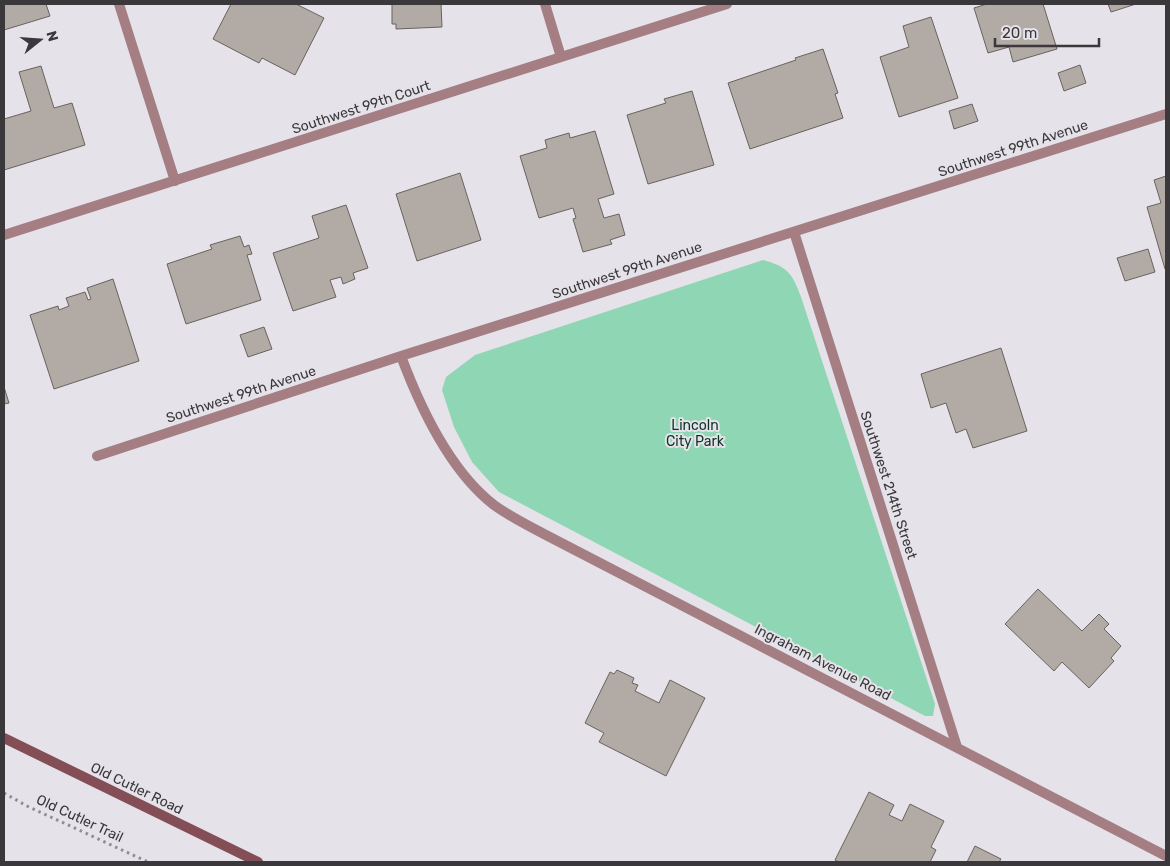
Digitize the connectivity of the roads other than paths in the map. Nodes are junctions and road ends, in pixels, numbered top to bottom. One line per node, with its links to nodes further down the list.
1 (119, 4): 6 (street)
2 (544, 4): 4 (street)
3 (727, 4): 4 (street, Southwest 99th Court)
4 (561, 57): 6 (street, Southwest 99th Court)
5 (1166, 114): 7 (street, Southwest 99th Avenue)
6 (175, 181): 8 (street, Southwest 99th Court)
7 (794, 232): 9 (street, Southwest 99th Avenue); 12 (street, Southwest 214th Street)
8 (4, 235)
9 (401, 356): 10 (street, Southwest 99th Avenue); 12 (street, Ingraham Avenue Road)
10 (97, 456)
11 (7, 742): 14 (main road, Old Cutler Road)
12 (958, 747): 13 (street, Ingraham Avenue Road)
13 (1166, 856)
14 (258, 862)

